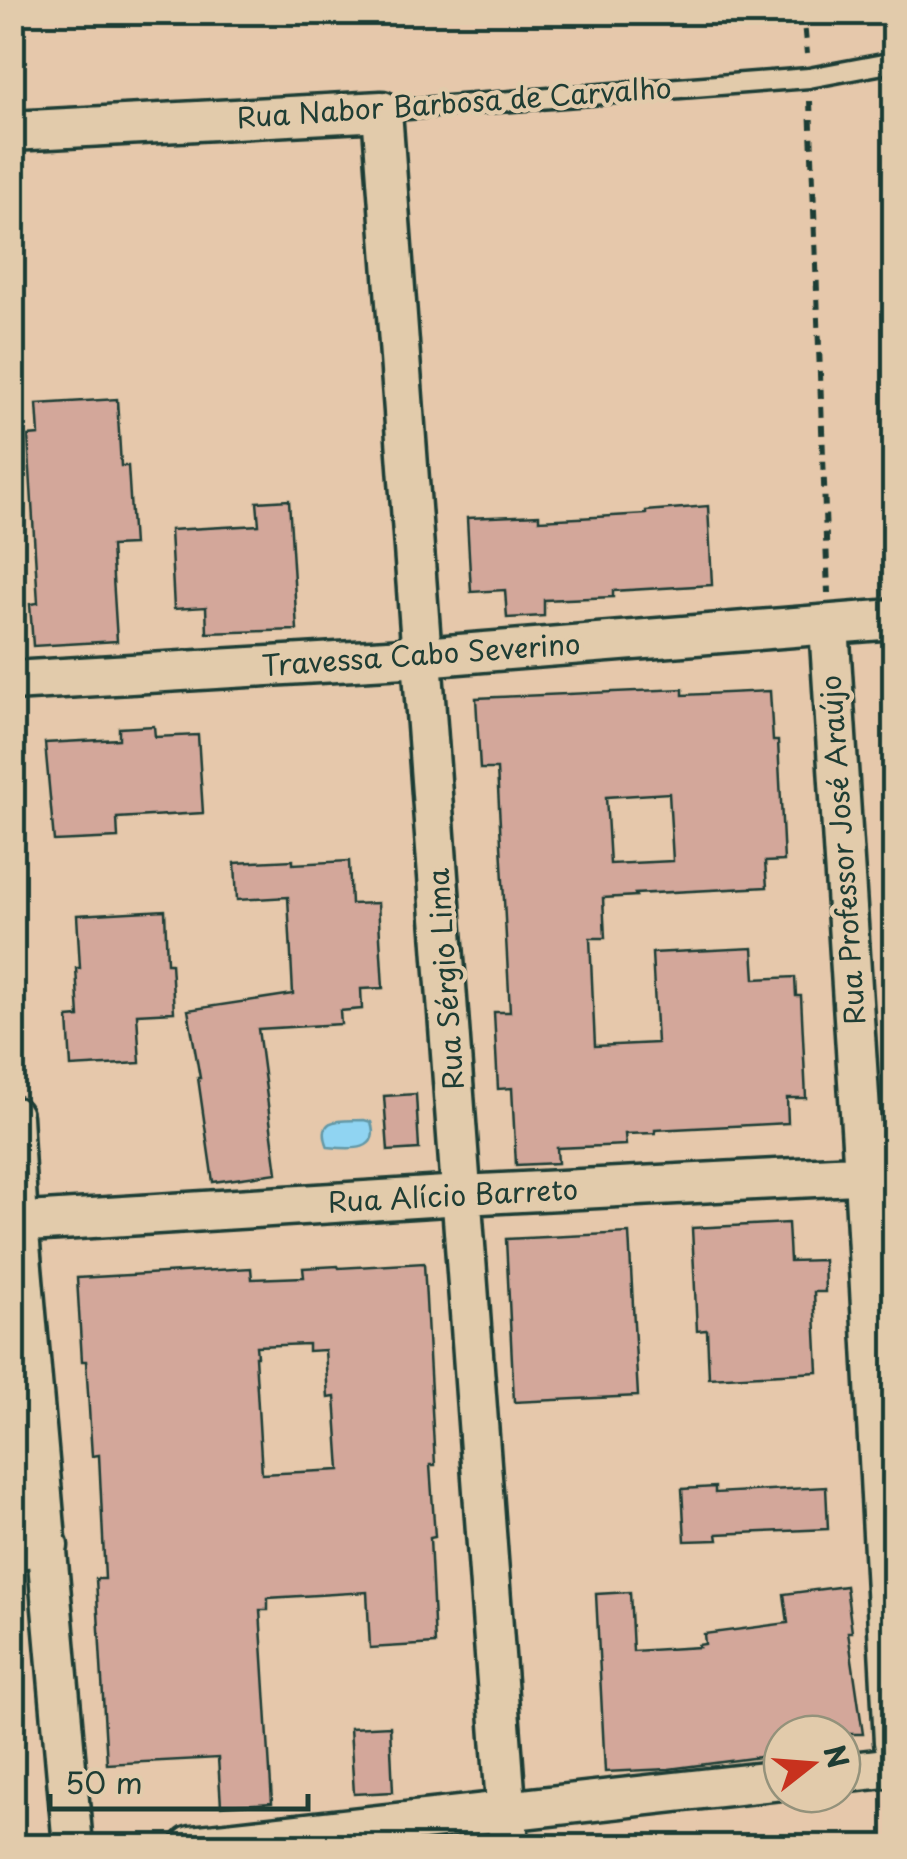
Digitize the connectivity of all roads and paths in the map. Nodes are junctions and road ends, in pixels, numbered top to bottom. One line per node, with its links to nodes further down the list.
1 (802, 12): 3 (path)
2 (894, 62): 3 (lane, Rua Nabor Barbosa de Carvalho)
3 (809, 78): 4 (lane, Rua Nabor Barbosa de Carvalho); 7 (path)
4 (382, 110): 5 (street, Rua Nabor Barbosa de Carvalho); 8 (street, Rua Sérgio Lima)
5 (12, 131)
6 (894, 619): 7 (street, Travessa Cabo Severino)
7 (829, 624): 8 (street, Travessa Cabo Severino); 11 (street, Rua Professor José Araújo)
8 (422, 656): 9 (street, Travessa Cabo Severino); 12 (street, Rua Sérgio Lima)
9 (12, 681)
10 (12, 1116): 13 (street)
11 (880, 1174): 12 (street, Rua Alício Barreto); 15 (street, Rua Professor José Araújo)
12 (462, 1195): 13 (street, Rua Alício Barreto); 19 (street, Rua Sérgio Lima)
13 (16, 1222): 14 (street)
14 (30, 1547): 20 (street)
15 (894, 1742)
16 (894, 1768): 17 (street)
17 (862, 1772)
18 (762, 1784): 19 (street)
19 (508, 1829): 21 (street)
20 (73, 1846)
21 (191, 1846)

